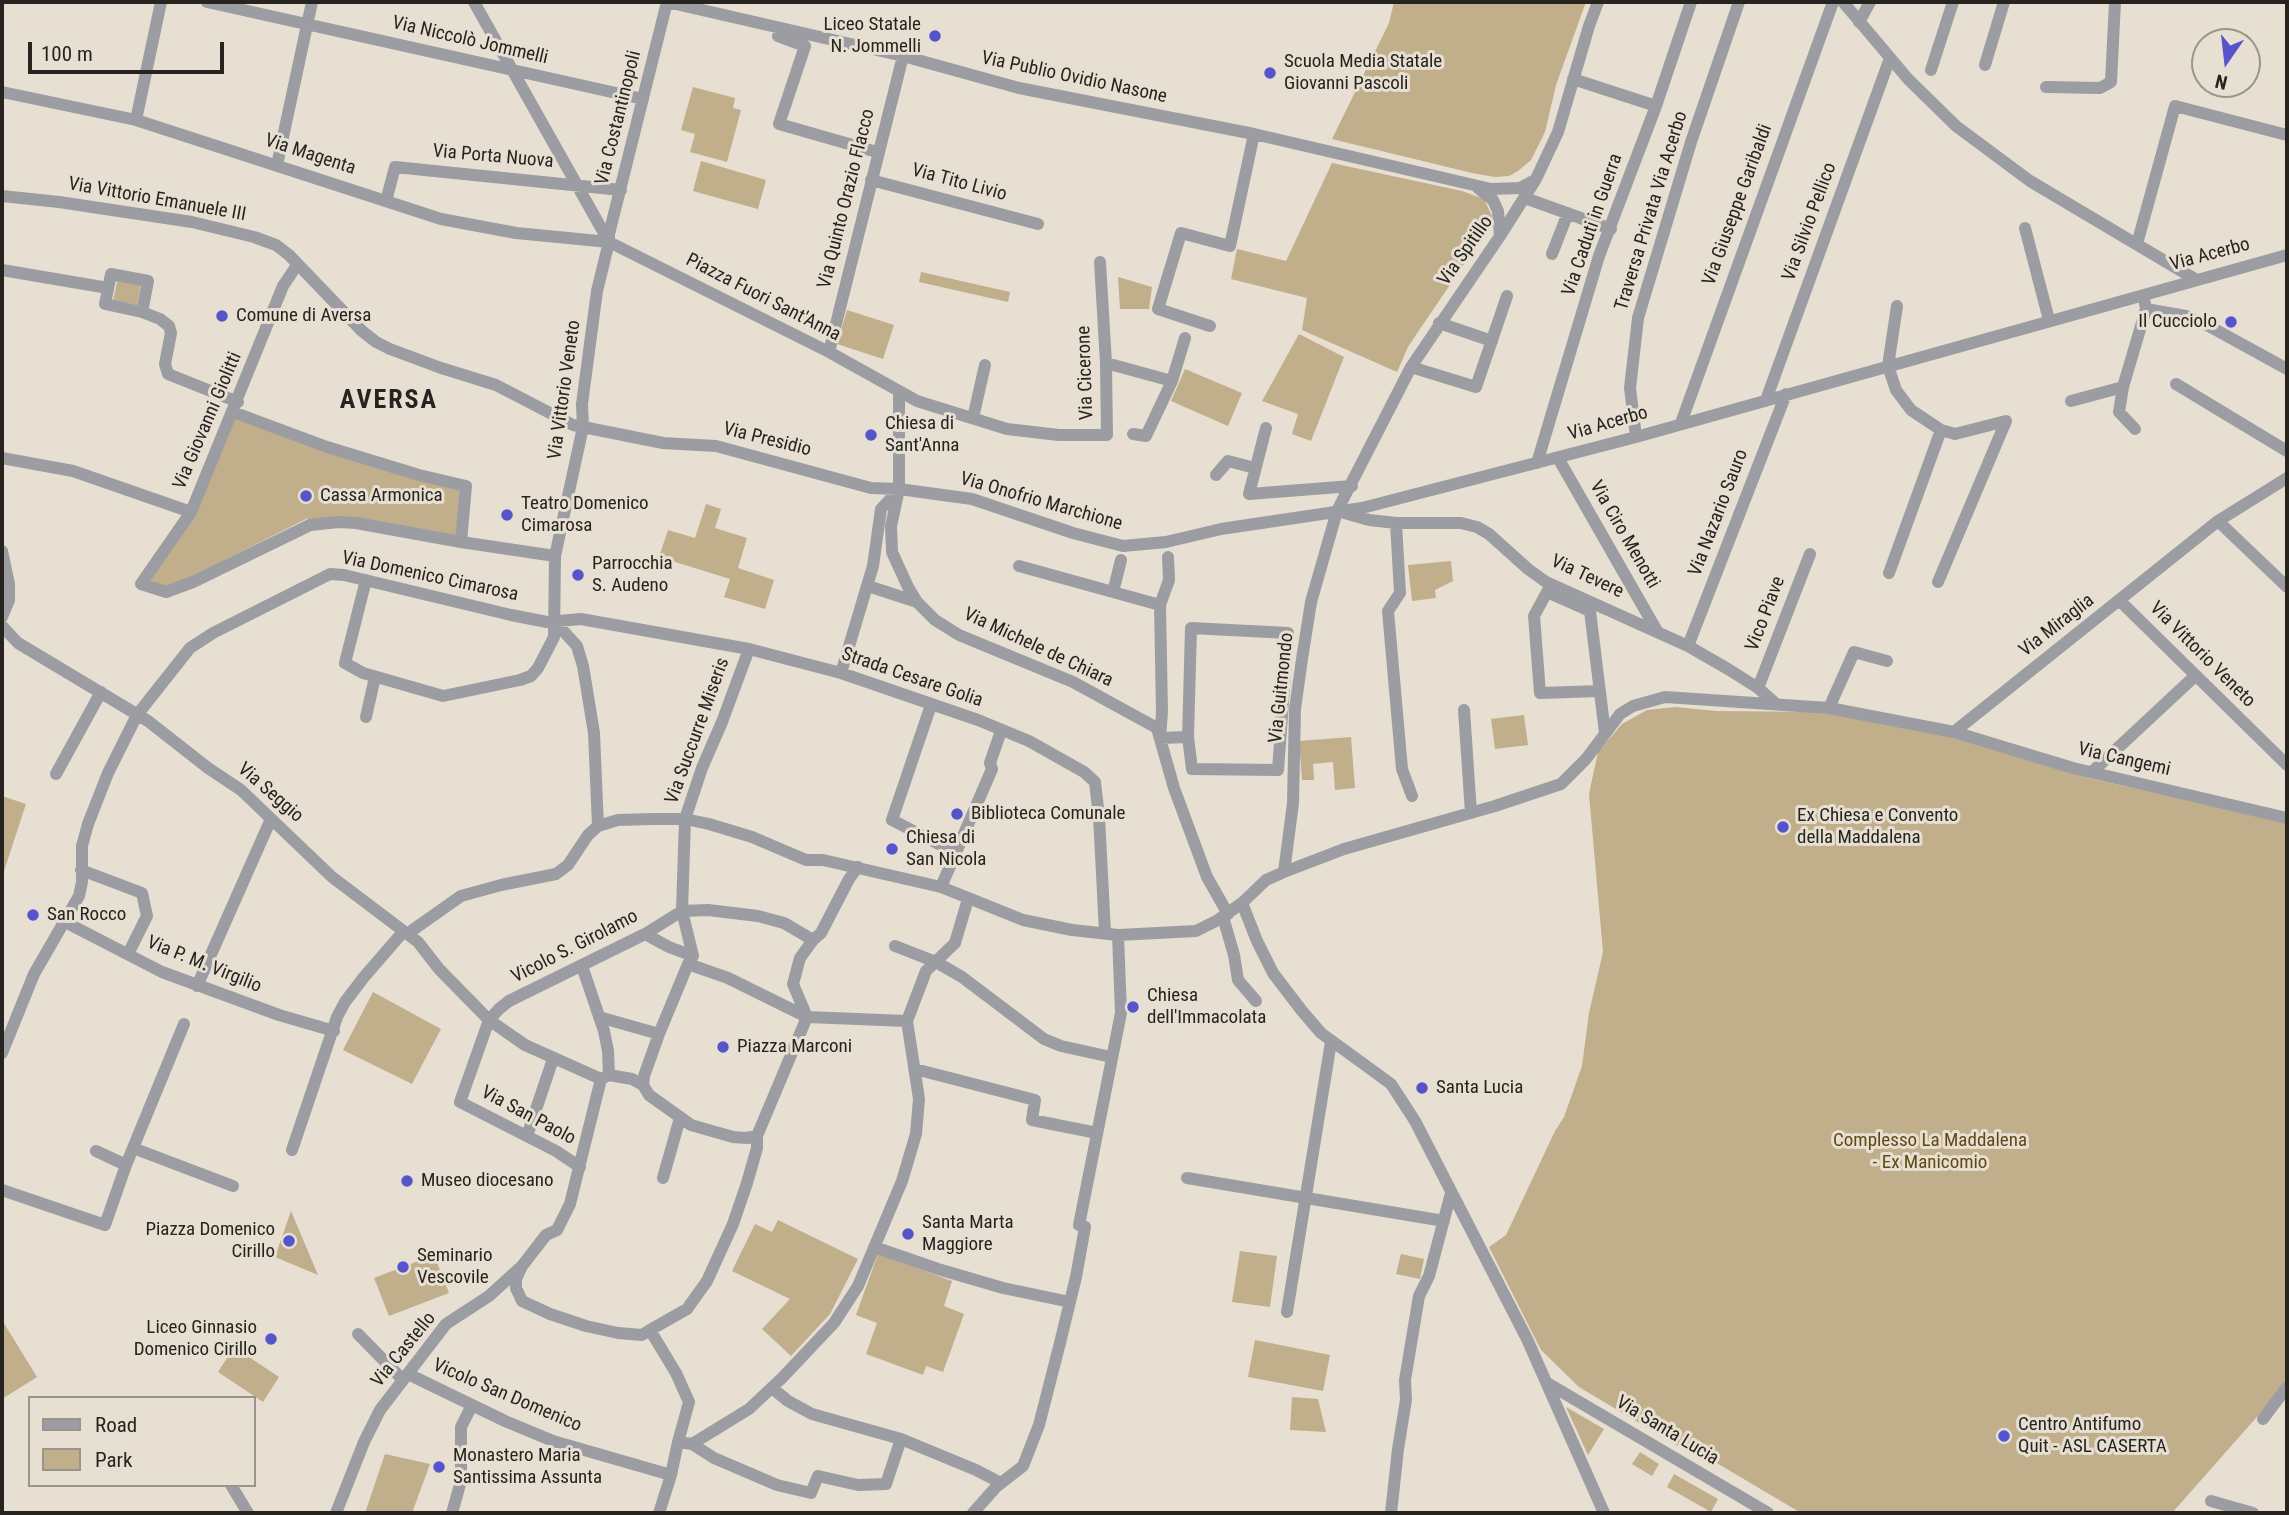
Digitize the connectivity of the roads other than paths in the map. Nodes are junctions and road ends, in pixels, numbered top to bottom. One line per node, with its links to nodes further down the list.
1 (161, 2): 28 (street)
2 (206, 2): 16 (street, Via Niccolò Jommelli)
3 (312, 2): 16 (street)
4 (667, 2): 18 (street, Via Publio Ovidio Nasone); 26 (street, Via Costantinopoli)
5 (1598, 2): 23 (street, Via Spitillo)
6 (1690, 2): 27 (street, Via Caduti in Guerra)
7 (1740, 2): 86 (street, Traversa Privata Via Acerbo)
8 (1833, 2): 80 (street, Via Giuseppe Garibaldi)
9 (1843, 2): 15 (street)
10 (1870, 2): 15 (street)
11 (1953, 2): 21 (street)
12 (2004, 2): 20 (street)
13 (2115, 2): 24 (street)
14 (478, 5): 22 (street)
15 (1859, 22): 19 (street)
16 (307, 24): 22 (street, Via Niccolò Jommelli); 32 (street)
17 (778, 36): 31 (street)
18 (903, 56): 29 (street, Via Publio Ovidio Nasone); 31 (street, Via Quinto Orazio Flacco)
19 (1890, 58): 47 (street); 76 (street, Via Silvio Pellico)
20 (1985, 65)
21 (1931, 70)
22 (513, 71): 26 (street, Via Niccolò Jommelli); 35 (street)
23 (1573, 79): 27 (street); 33 (street, Via Spitillo)
24 (2046, 88)
25 (2, 92): 28 (street, Via Magenta)
26 (643, 99): 37 (street, Via Costantinopoli)
27 (1656, 106): 44 (street, Via Caduti in Guerra)
28 (136, 120): 32 (street, Via Magenta)
29 (1254, 135): 36 (street, Via Publio Ovidio Nasone); 62 (street)
30 (2287, 135): 47 (street)
31 (877, 152): 34 (street, Via Quinto Orazio Flacco)
32 (277, 165): 40 (street, Via Magenta)
33 (1536, 179): 36 (street, Via Publio Ovidio Nasone); 39 (street, Via Spitillo)
34 (871, 180): 42 (street, Via Tito Livio); 65 (street, Via Quinto Orazio Flacco)
35 (576, 184): 37 (street, Via Porta Nuova); 40 (street, Via Porta Nuova); 46 (street)
36 (1475, 185): 45 (street)
37 (621, 190): 46 (street, Via Costantinopoli)
38 (2, 196): 51 (street, Via Vittorio Emanuele III)
39 (1525, 198): 41 (street); 45 (street, Via Spitillo)
40 (386, 201): 46 (street, Via Magenta)
41 (1568, 213): 44 (street); 48 (street)
42 (1038, 224)
43 (2025, 228): 60 (street)
44 (1611, 229): 91 (street, Via Caduti in Guerra)
45 (1500, 236): 61 (street, Via Spitillo)
46 (609, 243): 65 (street, Piazza Fuori Sant'Anna); 81 (street, Via Vittorio Veneto)
47 (2137, 244): 53 (street)
48 (1552, 254)
49 (2287, 254): 53 (street, Via Acerbo)
50 (1100, 262): 66 (street, Via Cicerone)
51 (297, 265): 78 (street, Via Giovanni Giolitti); 81 (street, Via Vittorio Emanuele III)
52 (2, 270): 54 (street)
53 (2196, 279): 55 (street, Via Acerbo)
54 (108, 288): 59 (street); 59 (street)
55 (2143, 294): 58 (street); 60 (street, Via Acerbo)
56 (1507, 296): 64 (street)
57 (1897, 306): 68 (street)
58 (2146, 309): 70 (street); 73 (street)
59 (142, 312): 78 (street)
60 (2049, 320): 68 (street, Via Acerbo)
61 (1439, 323): 64 (street); 69 (street, Via Spitillo)
62 (1210, 326)
63 (1185, 338): 71 (street)
64 (1493, 341): 69 (street)
65 (829, 352): 74 (street, Piazza Fuori Sant'Anna)
66 (1106, 363): 71 (street); 79 (street, Via Cicerone)
67 (985, 365): 79 (street)
68 (1888, 366): 75 (street, Via Acerbo); 84 (street)
69 (1411, 367): 95 (street, Via Spitillo)
70 (2287, 369)
71 (1172, 381): 85 (street)
72 (2176, 384): 87 (street)
73 (2123, 387): 77 (street); 83 (street)
74 (899, 391): 79 (street, Via Cicerone); 96 (street)
75 (1786, 394): 76 (street, Via Acerbo); 121 (street, Via Nazario Sauro)
76 (1766, 400): 80 (street, Via Acerbo)
77 (2071, 401)
78 (235, 407): 98 (street, Via Giovanni Giolitti); 101 (street)
79 (973, 418)
80 (1681, 423): 86 (street, Via Acerbo)
81 (583, 427): 96 (street, Via Presidio); 104 (street, Via Vittorio Veneto)
82 (1266, 428): 92 (street)
83 (2135, 429)
84 (1941, 430): 108 (street); 110 (street)
85 (1133, 434)
86 (1636, 437): 90 (street, Via Acerbo)
87 (2287, 451)
88 (1231, 454): 92 (street)
89 (2, 458): 98 (street)
90 (1558, 458): 91 (street, Via Acerbo); 120 (street, Via Ciro Menotti)
91 (1537, 463): 97 (street, Via Acerbo)
92 (1256, 465): 93 (street); 95 (street)
93 (1216, 475)
94 (2287, 478): 99 (street, Via Miraglia)
95 (1352, 486): 97 (street, Via Spitillo)
96 (900, 489): 97 (street, Via Onofrio Marchione); 111 (street); 115 (street)
97 (1337, 511): 100 (street, Via Tevere); 153 (street, Via Guitmondo)
98 (191, 512): 101 (street, Via Giovanni Giolitti)
99 (2218, 521): 112 (street); 114 (street, Via Miraglia)
100 (1396, 523): 120 (street, Via Tevere); 144 (street)
101 (461, 542): 104 (street)
102 (2, 551): 117 (street)
103 (1810, 554): 127 (street, Vico Piave)
104 (555, 556): 118 (street, Via Vittorio Veneto)
105 (1168, 557): 116 (street)
106 (1121, 560): 113 (street)
107 (1019, 566): 113 (street)
108 (1889, 573)
109 (366, 580): 118 (street, Via Domenico Cimarosa); 126 (street, Via Vittorio Veneto); 134 (street, Via Domenico Cimarosa)
110 (1938, 583)
111 (868, 586): 115 (street); 124 (street)
112 (2287, 587)
113 (1113, 592): 116 (street)
114 (2120, 601): 125 (street, Via Vittorio Veneto); 137 (street, Via Miraglia)
115 (917, 602): 140 (street, Via Michele de Chiara)
116 (1160, 605): 140 (street)
117 (2, 617)
118 (555, 622): 122 (street, Strada Cesare Golia); 126 (street, Via Vittorio Veneto); 149 (street)
119 (2, 626): 129 (street, Via Seggio)
120 (1657, 631): 121 (street, Via Tevere)
121 (1688, 646): 127 (street, Via Tevere)
122 (749, 649): 124 (street, Strada Cesare Golia); 148 (street, Via Succurre Miseris)
123 (1887, 661): 132 (street)
124 (841, 673): 131 (street, Strada Cesare Golia)
125 (2196, 676): 141 (street, Via Vittorio Veneto); 142 (street)
126 (375, 677): 135 (street)
127 (1758, 688): 130 (street, Via Tevere)
128 (1600, 691): 128 (street); 138 (street)
129 (101, 692): 134 (street, Via Seggio); 143 (street)
130 (1774, 702): 132 (street); 138 (street)
131 (931, 705): 136 (street, Strada Cesare Golia); 150 (street)
132 (1829, 708): 137 (street)
133 (1464, 710): 145 (street)
134 (137, 715): 147 (street, Via Seggio); 152 (street, Via Domenico Cimarosa)
135 (366, 717)
136 (1001, 731): 150 (street); 162 (street, Strada Cesare Golia)
137 (1954, 732): 142 (street, Via Cangemi)
138 (1605, 733): 145 (street)
139 (1188, 737): 139 (street); 140 (street)
140 (1160, 738): 158 (street)
141 (2287, 765)
142 (2092, 772): 146 (street, Via Cangemi)
143 (56, 774)
144 (1412, 796)
145 (1471, 813): 153 (street)
146 (2287, 818)
147 (271, 819): 160 (street, Via Seggio); 169 (street)
148 (685, 819): 149 (street); 151 (street); 157 (street, Via Succurre Miseris)
149 (598, 826): 160 (street)
150 (954, 852): 154 (street)
151 (858, 867): 154 (street); 163 (street)
152 (81, 870): 159 (street, Via Domenico Cimarosa); 165 (street)
153 (1284, 872): 156 (street)
154 (941, 887): 155 (street)
155 (968, 899): 162 (street); 167 (street)
156 (1242, 903): 158 (street); 179 (street)
157 (682, 911): 161 (street, Vicolo S. Girolamo); 163 (street); 166 (street, Via Succurre Miseris)
158 (1226, 915): 162 (street); 170 (street)
159 (65, 922): 165 (street, Via P. M. Virgilio); 178 (street, Via Domenico Cimarosa)
160 (405, 933): 173 (street, Via Seggio); 176 (street)
161 (645, 934): 166 (street); 168 (street, Vicolo S. Girolamo)
162 (1112, 934): 181 (street)
163 (813, 940): 172 (street)
164 (895, 946): 167 (street)
165 (128, 954): 169 (street, Via P. M. Virgilio)
166 (691, 960): 172 (street); 177 (street)
167 (936, 962): 174 (street); 181 (street)
168 (582, 966): 171 (street, Via Castello); 173 (street, Vicolo S. Girolamo)
169 (197, 986): 176 (street, Via P. M. Virgilio)
170 (1256, 1001)
171 (599, 1017): 177 (street); 184 (street, Via Castello)
172 (807, 1017): 174 (street); 189 (street)
173 (489, 1020): 182 (street, Via Seggio); 188 (street, Via San Paolo)
174 (907, 1021): 183 (street)
175 (184, 1024): 190 (street)
176 (334, 1031): 191 (street)
177 (659, 1034): 185 (street)
178 (4, 1038): 180 (street, Via Domenico Cimarosa)
179 (1331, 1042): 199 (street); 200 (street)
180 (2, 1053)
181 (1111, 1057): 187 (street)
182 (552, 1059): 184 (street, Via Seggio); 188 (street)
183 (915, 1069): 187 (street); 202 (street)
184 (605, 1077): 185 (street, Via Seggio); 194 (street, Via Castello)
185 (643, 1085): 186 (street)
186 (680, 1118): 189 (street); 195 (street)
187 (1097, 1133): 204 (street)
188 (527, 1136): 194 (street, Via San Paolo)
189 (757, 1136): 206 (street)
190 (133, 1148): 193 (street); 197 (street)
191 (292, 1150)
192 (96, 1151): 193 (street)
193 (126, 1165): 198 (street)
194 (580, 1167): 203 (street, Via Castello)
195 (663, 1178)
196 (1187, 1178): 200 (street)
197 (233, 1186)
198 (2, 1190)
199 (1451, 1193): 201 (street); 209 (street)
200 (1305, 1197): 201 (street); 205 (street)
201 (1444, 1221): 226 (street)
202 (874, 1247): 204 (street); 210 (street)
203 (522, 1266): 206 (street); 208 (street, Via Castello)
204 (1070, 1302): 218 (street)
205 (1287, 1312)
206 (650, 1331): 215 (street)
207 (358, 1334): 208 (street, Vicolo San Domenico)
208 (406, 1377): 212 (street, Vicolo San Domenico); 222 (street, Via Castello)
209 (1546, 1383): 227 (street); 228 (street, Via Santa Lucia)
210 (772, 1388): 214 (street); 216 (street)
211 (2286, 1391): 213 (street)
212 (472, 1405): 217 (street, Vicolo San Domenico); 223 (street)
213 (2263, 1419)
214 (901, 1439): 216 (street); 218 (street)
215 (678, 1442): 216 (street); 217 (street)
216 (692, 1444)
217 (671, 1475): 224 (street)
218 (1001, 1483): 225 (street)
219 (232, 1487): 221 (street)
220 (2211, 1501): 229 (street)
221 (248, 1513)
222 (336, 1513)
223 (452, 1513)
224 (659, 1513)
225 (972, 1513)
226 (1391, 1513)
227 (1604, 1513)
228 (1768, 1513)
229 (2253, 1513)

